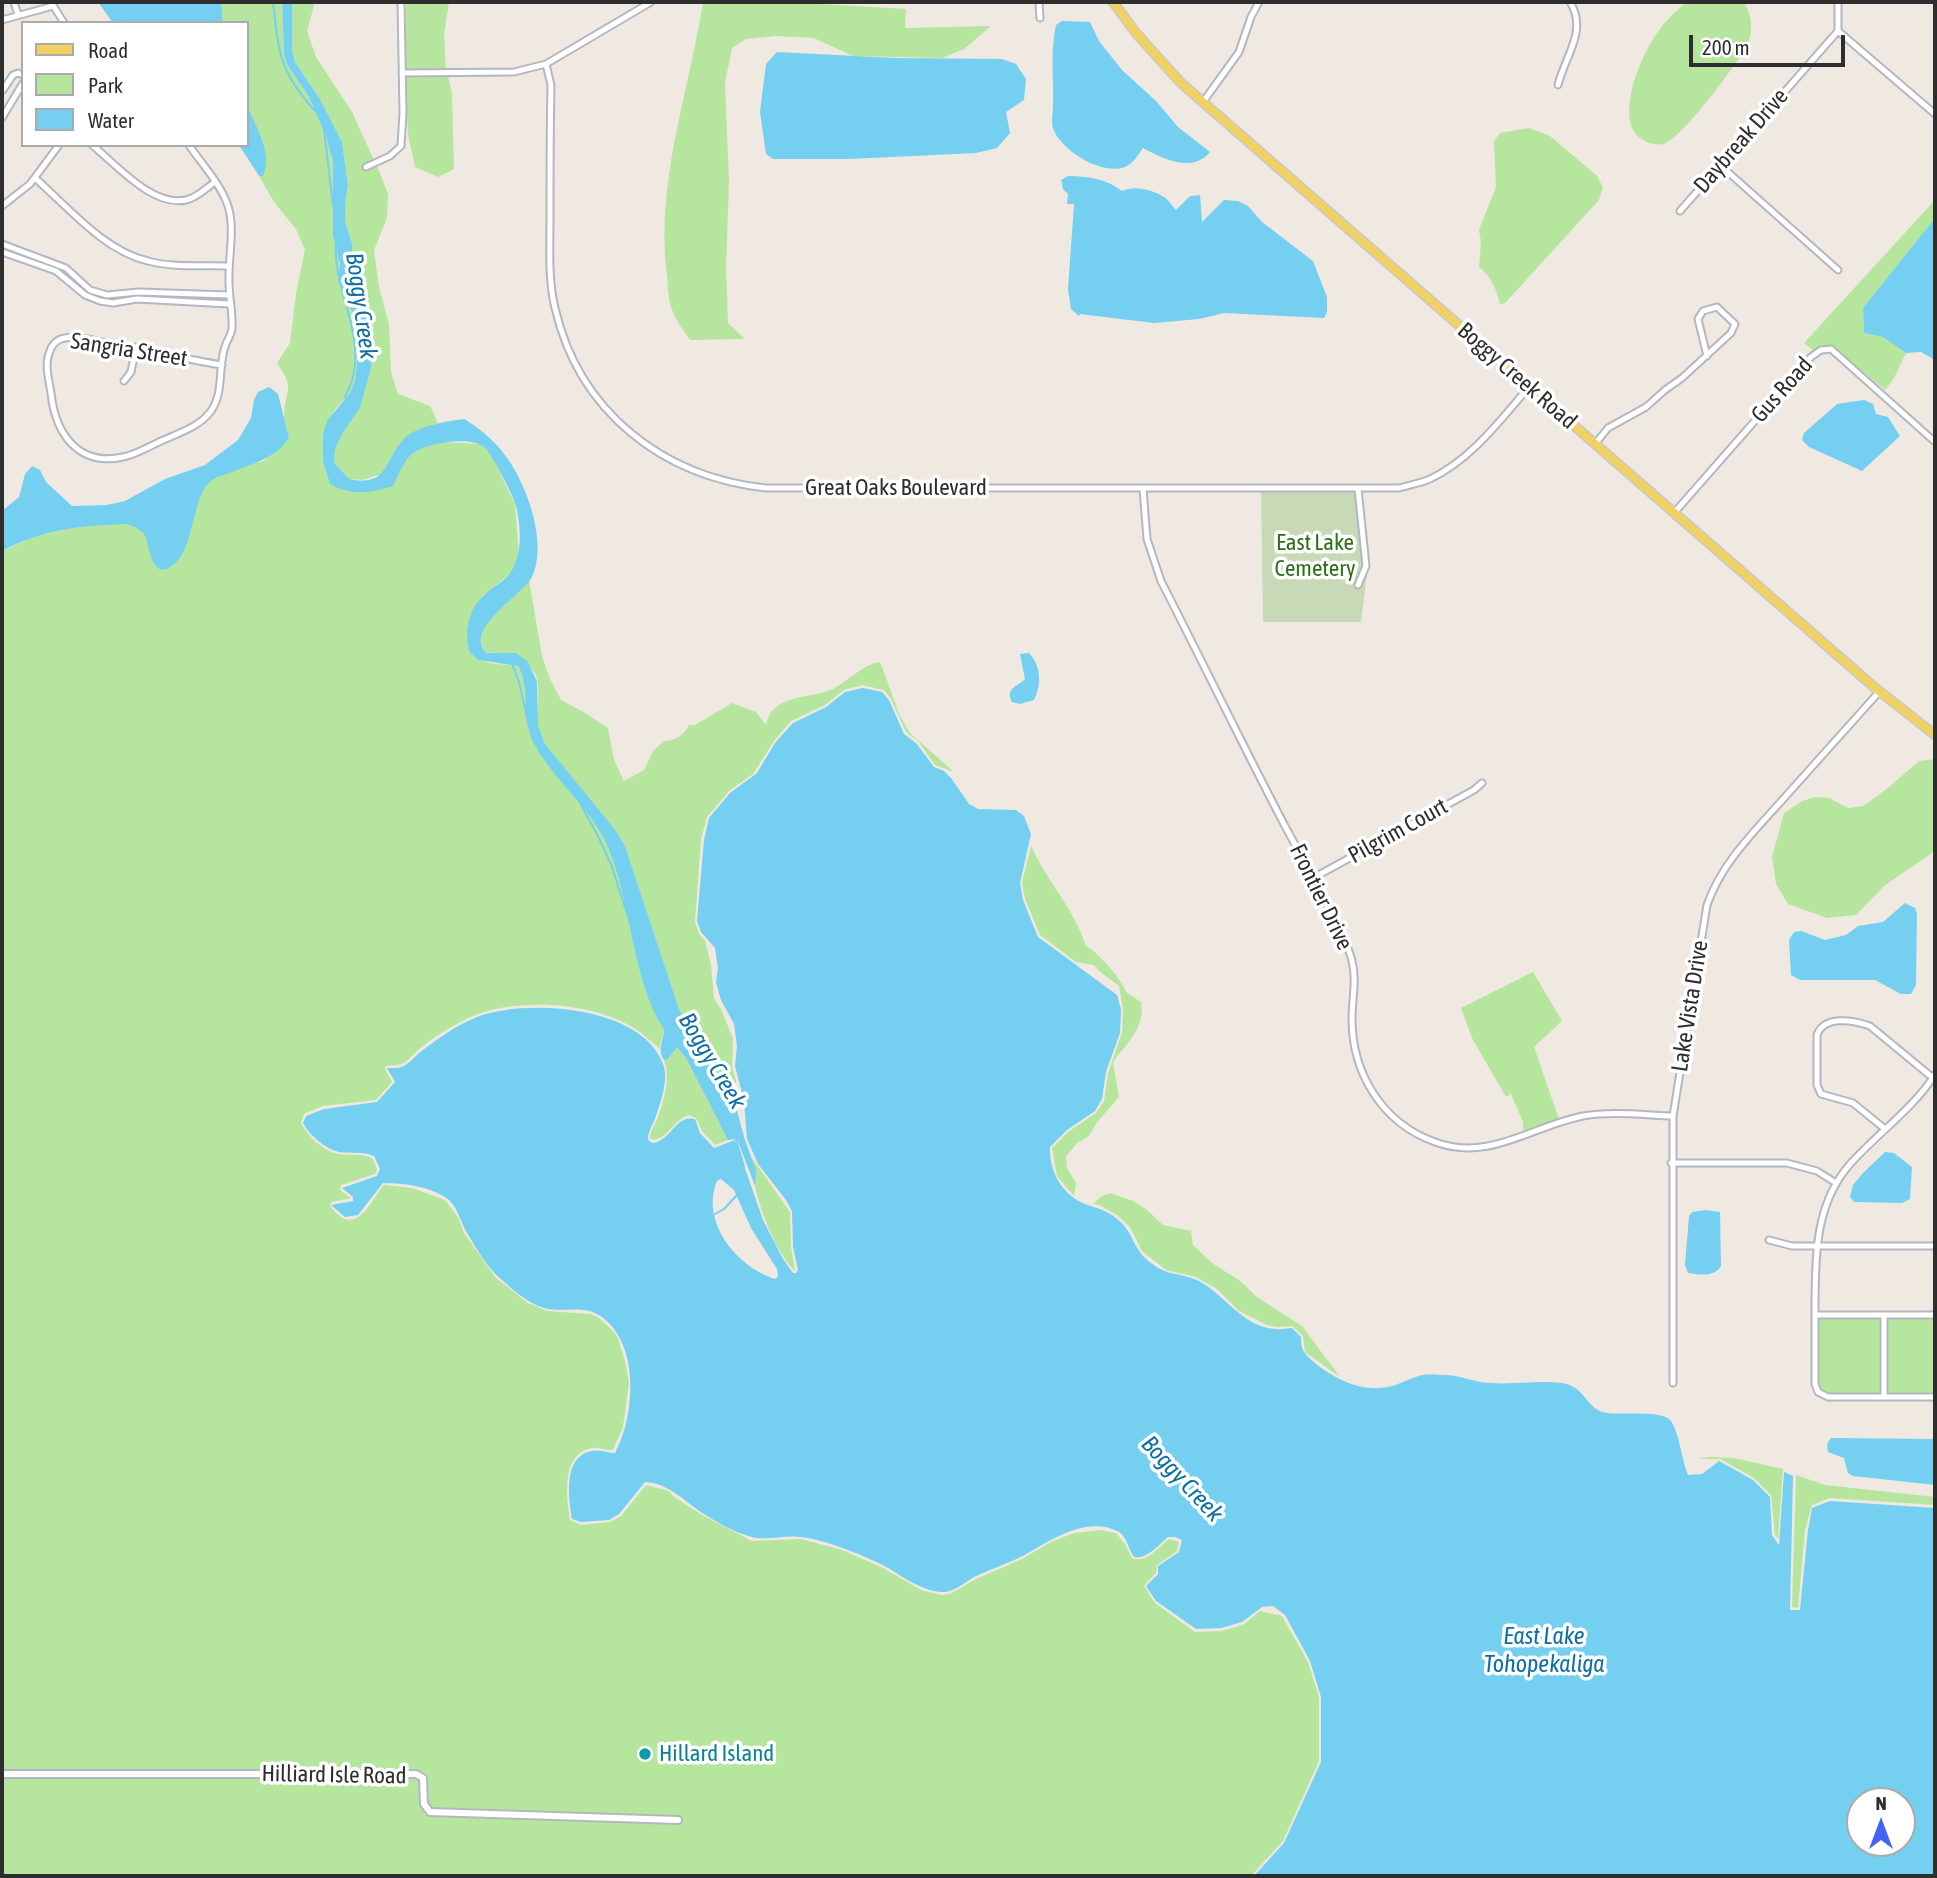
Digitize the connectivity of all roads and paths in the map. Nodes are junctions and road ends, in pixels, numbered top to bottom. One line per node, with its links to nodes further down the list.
1 (14, 2): 10 (street)
2 (401, 2): 16 (street)
3 (651, 2): 15 (street)
4 (1040, 2): 11 (street)
5 (1113, 2): 22 (main road, Boggy Creek Road)
6 (1259, 2): 22 (street)
7 (1570, 2): 18 (street)
8 (1838, 2): 14 (street)
9 (52, 4): 10 (street); 13 (street)
10 (18, 15): 12 (street)
11 (1040, 18)
12 (2, 20)
13 (63, 21)
14 (1838, 31): 23 (street); 28 (street, Daybreak Drive)
15 (546, 64): 16 (street); 47 (street, Great Oaks Boulevard)
16 (402, 73): 29 (street)
17 (21, 74): 20 (street)
18 (1558, 85)
19 (21, 86): 21 (street)
20 (2, 90): 21 (street)
21 (13, 100): 24 (street)
22 (1203, 102): 44 (main road, Boggy Creek Road)
23 (1935, 114)
24 (2, 118)
25 (58, 147): 30 (street)
26 (94, 147): 31 (street)
27 (190, 147): 31 (street)
28 (1720, 164): 33 (street, Daybreak Drive); 37 (street)
29 (366, 167)
30 (35, 178): 32 (street); 36 (street)
31 (215, 182): 36 (street)
32 (2, 206)
33 (1680, 211)
34 (2, 244): 38 (street)
35 (2, 252): 39 (street)
36 (229, 266): 38 (street)
37 (1838, 270)
38 (229, 295): 39 (street)
39 (229, 304): 42 (street, Sangria Street)
40 (136, 348): 42 (street, Sangria Street); 42 (street, Sangria Street); 43 (street)
41 (1707, 356): 41 (street); 46 (street)
42 (222, 365)
43 (124, 381)
44 (1529, 387): 46 (main road, Boggy Creek Road); 48 (street, Great Oaks Boulevard)
45 (1935, 442): 49 (street, Gus Road)
46 (1595, 444): 49 (main road, Boggy Creek Road)
47 (1143, 489): 48 (street, Great Oaks Boulevard); 54 (street, Frontier Drive)
48 (1359, 489): 50 (street)
49 (1674, 513): 51 (main road, Boggy Creek Road)
50 (1358, 585)
51 (1879, 692): 52 (main road, Boggy Creek Road); 56 (street, Lake Vista Drive)
52 (1935, 735)
53 (1482, 783): 54 (street, Pilgrim Court)
54 (1313, 878): 56 (street, Frontier Drive)
55 (1935, 1077): 57 (street); 57 (street)
56 (1673, 1116): 58 (street, Lake Vista Drive)
57 (1885, 1129): 59 (street)
58 (1671, 1163): 59 (street); 66 (street, Lake Vista Drive)
59 (1836, 1183): 61 (street)
60 (1769, 1240): 61 (street)
61 (1816, 1246): 62 (street); 63 (street)
62 (1935, 1246)
63 (1815, 1315): 64 (street); 67 (street)
64 (1884, 1315): 65 (street); 67 (street)
65 (1935, 1315)
66 (1673, 1383)
67 (1884, 1396): 68 (street)
68 (1935, 1397)
69 (2, 1774): 70 (street, Hilliard Isle Road)
70 (678, 1820)

